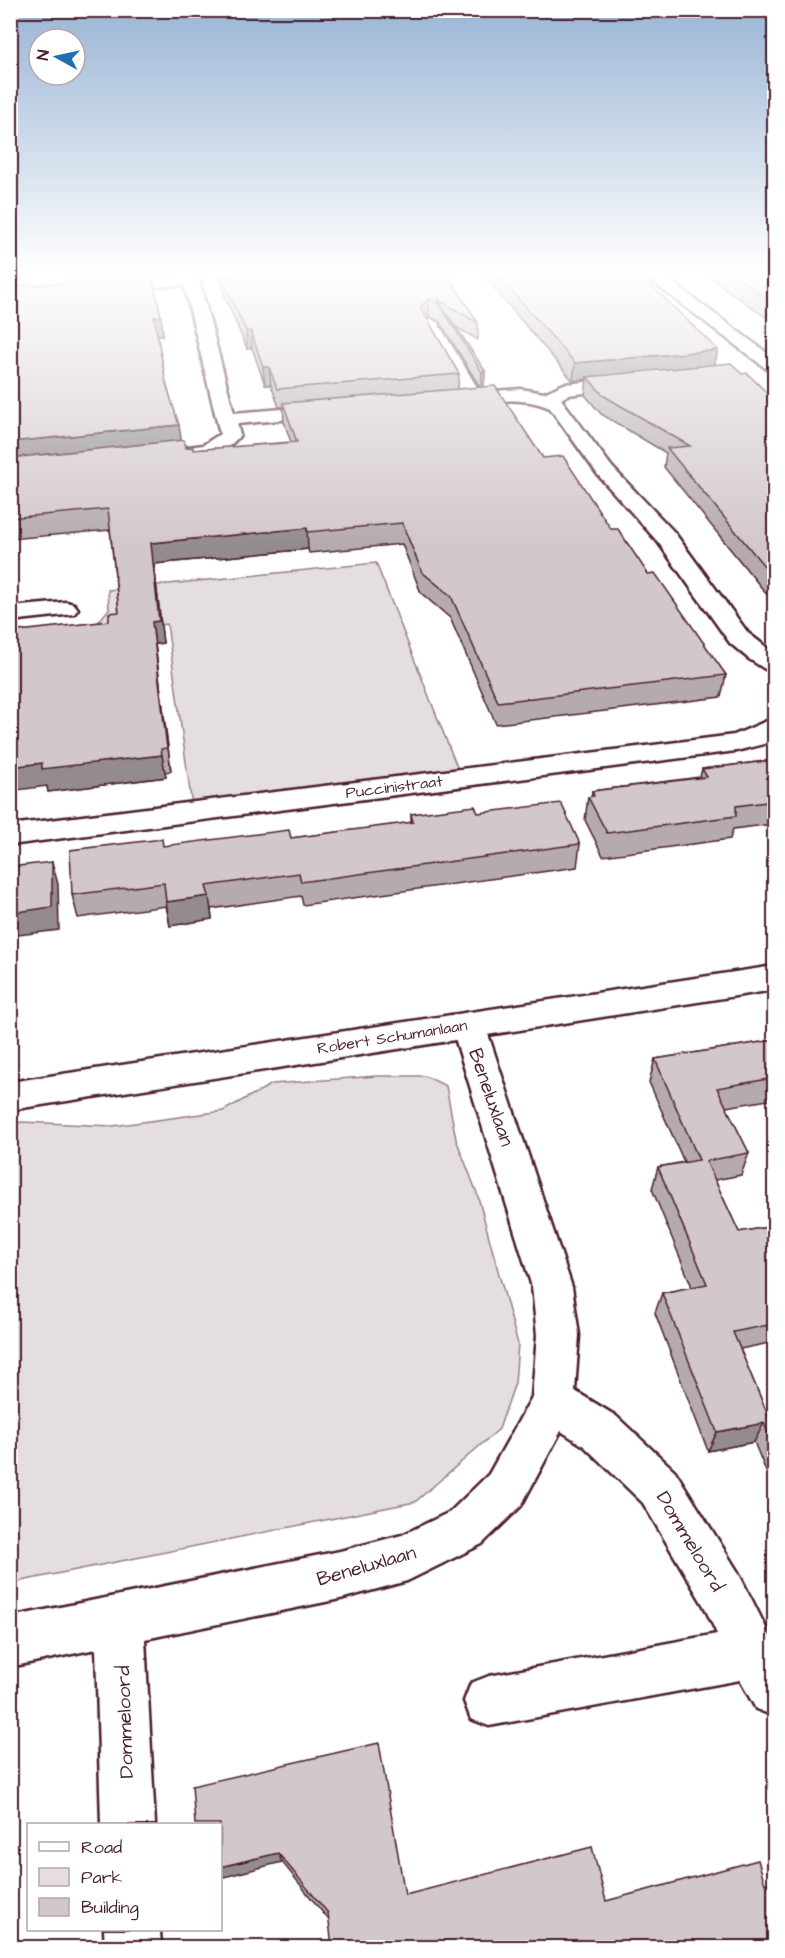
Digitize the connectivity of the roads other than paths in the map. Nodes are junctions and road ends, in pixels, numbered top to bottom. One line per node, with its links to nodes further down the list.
1 (212, 363): 8 (street)
2 (453, 363): 4 (street)
3 (651, 381): 5 (street)
4 (474, 398): 5 (street); 6 (street)
5 (547, 399): 12 (street)
6 (443, 401)
7 (343, 410): 8 (street)
8 (226, 419): 9 (street)
9 (152, 457)
10 (66, 609): 11 (street)
11 (10, 614)
12 (774, 664)
13 (774, 726): 14 (street, Puccinistraat)
14 (10, 835)
15 (774, 978): 16 (street, Robert Schumanlaan)
16 (468, 1025): 17 (street, Robert Schumanlaan); 18 (street, Beneluxlaan)
17 (10, 1096)
18 (553, 1401): 19 (street, Beneluxlaan); 21 (street, Dommeloord)
19 (120, 1619): 20 (street, Beneluxlaan); 23 (street, Dommeloord)
20 (10, 1642)
21 (763, 1672): 22 (street, Dommeloord)
22 (489, 1701)
23 (128, 1823)
24 (132, 1931): 25 (street)
25 (133, 1947)

